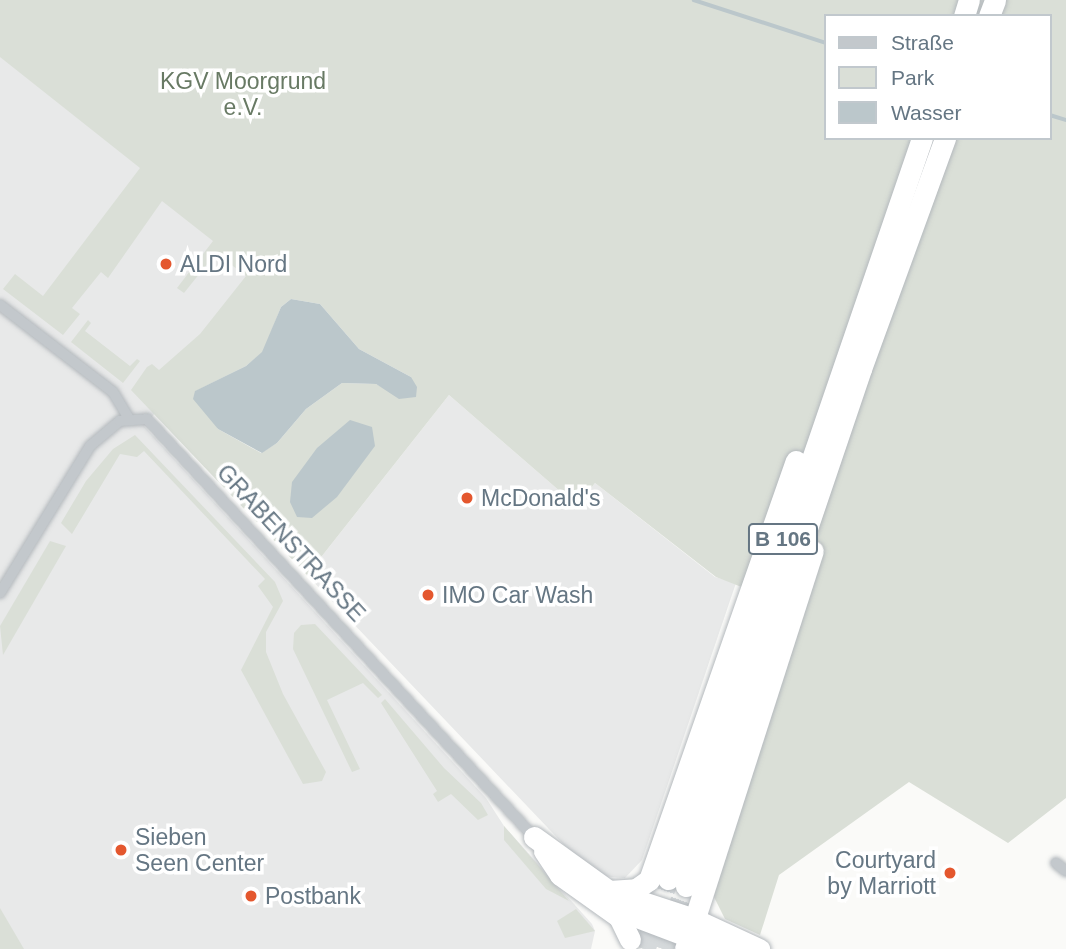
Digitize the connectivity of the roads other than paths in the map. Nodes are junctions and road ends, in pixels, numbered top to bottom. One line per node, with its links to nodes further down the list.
1 (922, 140): 3 (highway, B 106)
2 (944, 140): 3 (highway, B 106)
3 (910, 204): 11 (highway, B 106); 11 (highway)
4 (0, 305): 5 (street)
5 (129, 419): 6 (street); 7 (street, GRABENSTRASSE)
6 (0, 593)
7 (534, 837): 10 (highway)
8 (1056, 863): 9 (street)
9 (1066, 871)
10 (607, 898): 11 (highway); 11 (highway); 12 (highway)
11 (675, 917): 12 (highway); 13 (highway); 14 (highway)
12 (628, 945)
13 (741, 949)
14 (759, 949)

